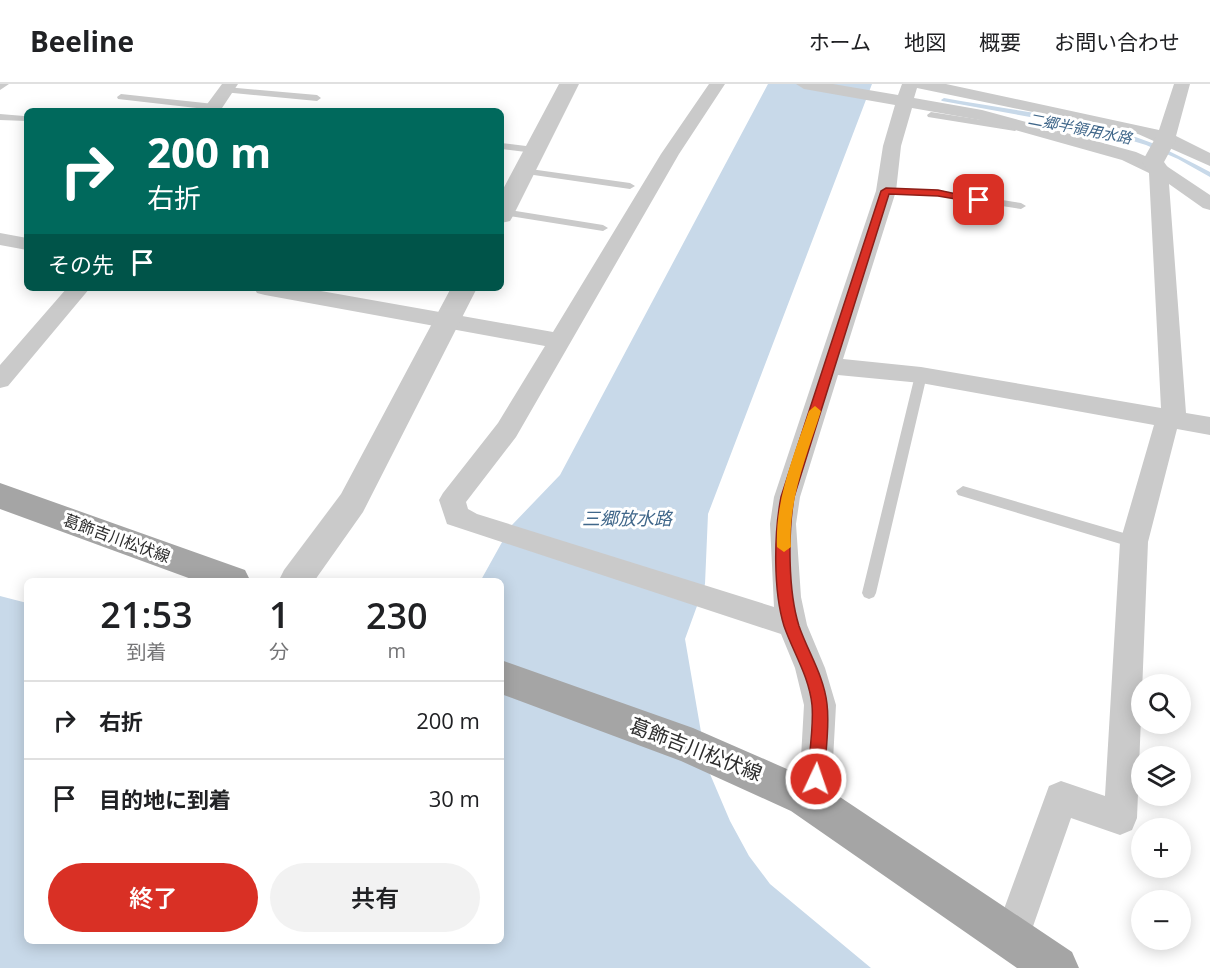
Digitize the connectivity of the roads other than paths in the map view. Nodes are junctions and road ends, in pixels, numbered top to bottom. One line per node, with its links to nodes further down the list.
1 (569, 84): 17 (street)
2 (717, 84): 34 (street)
3 (804, 84): 6 (street)
4 (1182, 84): 15 (street)
5 (228, 87): 8 (lane); 10 (street)
6 (906, 92): 14 (street); 15 (street); 22 (street)
7 (121, 97): 9 (lane)
8 (317, 98)
9 (204, 108)
10 (213, 108)
11 (931, 115): 14 (lane)
12 (0, 117): 13 (lane)
13 (24, 119)
14 (1016, 123): 19 (street)
15 (1167, 138): 18 (street); 19 (street)
16 (504, 146): 17 (lane)
17 (534, 150): 20 (street)
18 (1210, 160)
19 (1158, 169): 23 (street); 38 (street)
20 (523, 171): 21 (lane); 25 (street)
21 (630, 186)
22 (886, 191): 24 (lane); 35 (street)
23 (1210, 204)
24 (1021, 206)
25 (504, 210)
26 (504, 214): 27 (lane)
27 (603, 228)
28 (0, 239): 29 (street)
29 (24, 243)
30 (76, 291): 37 (street)
31 (284, 291): 33 (street)
32 (462, 291): 33 (street)
33 (448, 320): 34 (street); 44 (street)
34 (561, 341): 46 (street)
35 (831, 366): 36 (street); 46 (street)
36 (921, 375): 38 (street); 45 (lane)
37 (0, 380)
38 (1171, 419): 39 (street); 42 (street)
39 (1210, 426)
40 (963, 491): 42 (lane)
41 (0, 496): 43 (main road, 葛飾吉川松伏線)
42 (1134, 542): 49 (street)
43 (227, 578)
44 (297, 578)
45 (869, 593)
46 (792, 625): 48 (street)
47 (504, 678): 48 (main road, 葛飾吉川松伏線)
48 (805, 796): 49 (main road, 葛飾吉川松伏線)
49 (1011, 939): 50 (main road, 葛飾吉川松伏線)
50 (1056, 968)

